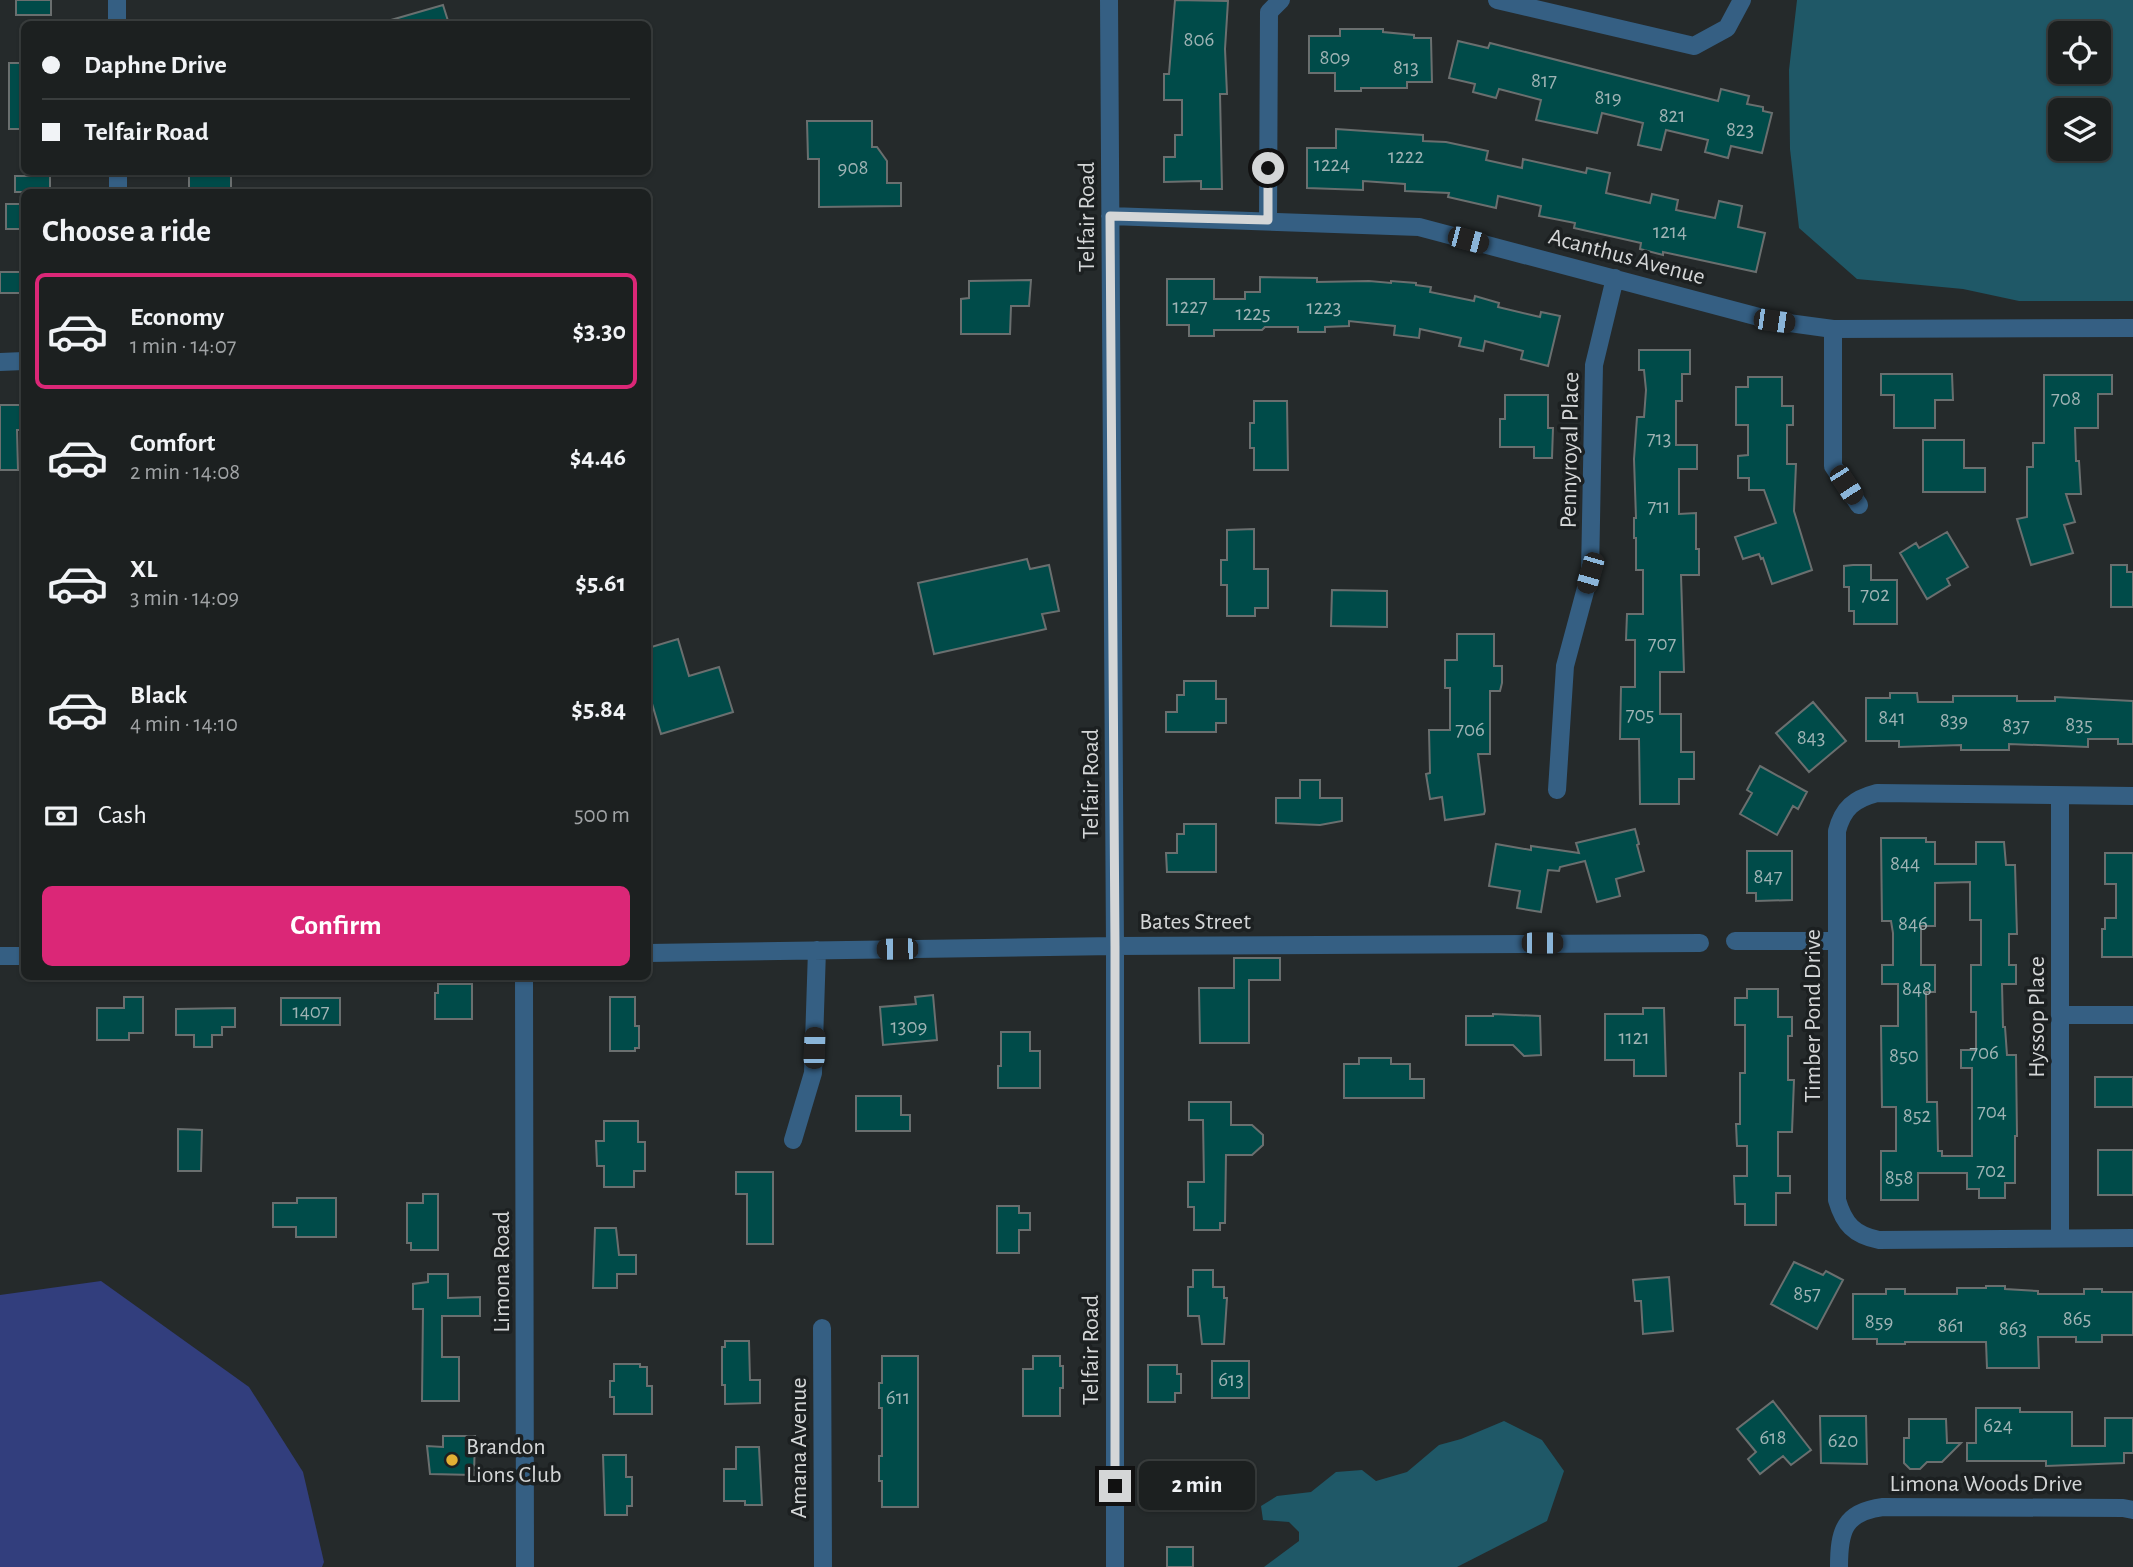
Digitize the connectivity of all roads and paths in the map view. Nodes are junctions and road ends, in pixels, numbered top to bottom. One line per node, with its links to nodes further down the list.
1 (117, 0): 6 (street)
2 (1109, 0): 7 (street, Telfair Road)
3 (1281, 0): 8 (street)
4 (1496, 0): 5 (street)
5 (1742, 0)
6 (117, 21)
7 (1110, 216): 8 (street, Acanthus Avenue); 21 (street, Telfair Road)
8 (1268, 220): 9 (street, Acanthus Avenue)
9 (1615, 278): 11 (street, Acanthus Avenue); 15 (street, Pennyroyal Place)
10 (2133, 328): 11 (street, Acanthus Avenue)
11 (1833, 329): 14 (street)
12 (21, 361): 13 (street)
13 (0, 362)
14 (1858, 505)
15 (1557, 790)
16 (2060, 796): 17 (street, Timber Pond Drive); 19 (street, Timber Pond Drive); 27 (street, Hyssop Place)
17 (2133, 796)
18 (1735, 941): 19 (street)
19 (1836, 941): 30 (street, Timber Pond Drive)
20 (1700, 943): 21 (street, Bates Street)
21 (1115, 946): 22 (street, Bates Street); 36 (street, Telfair Road)
22 (817, 950): 23 (street, Bates Street); 29 (street)
23 (651, 953)
24 (0, 956): 25 (street)
25 (21, 956)
26 (524, 980): 34 (street, Limona Road)
27 (2060, 1015): 28 (street); 30 (street, Hyssop Place)
28 (2133, 1015)
29 (793, 1140)
30 (2060, 1238): 31 (street, Timber Pond Drive)
31 (2133, 1238)
32 (822, 1328): 35 (street, Amana Avenue)
33 (2133, 1510): 37 (street, Limona Woods Drive)
34 (525, 1567)
35 (823, 1567)
36 (1115, 1567)
37 (1839, 1567)

